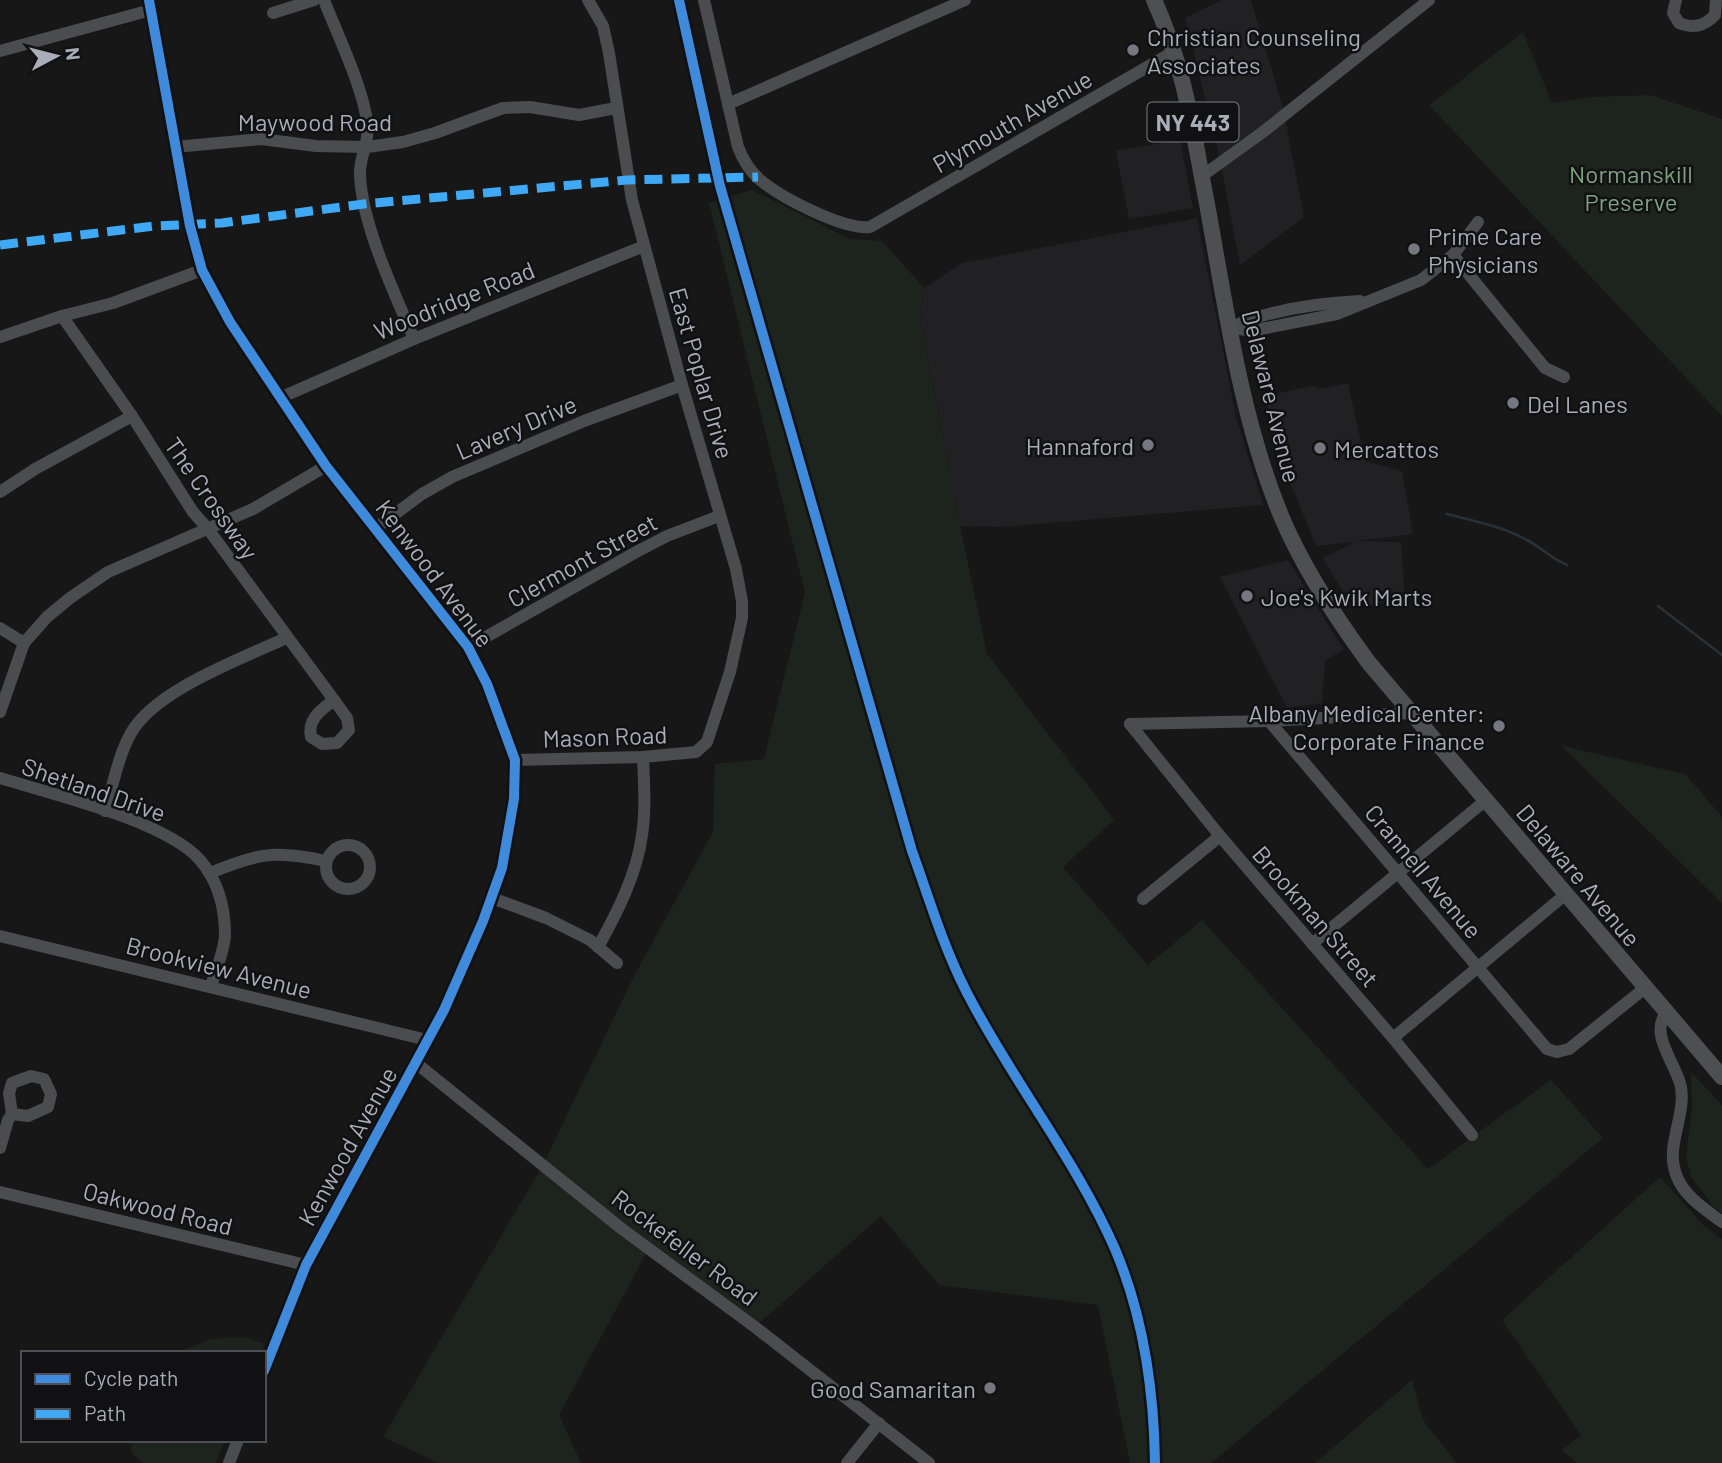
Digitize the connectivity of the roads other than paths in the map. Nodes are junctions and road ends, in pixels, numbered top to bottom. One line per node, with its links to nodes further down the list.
1 (314, 0): 11 (street)
2 (324, 0): 17 (street)
3 (587, 0): 15 (street, East Poplar Drive)
4 (704, 0): 14 (street)
5 (965, 0): 14 (street)
6 (1154, 0): 13 (main road, Delaware Avenue / NY 443)
7 (1429, 0): 18 (street)
8 (1676, 0): 9 (street)
9 (1718, 0)
10 (150, 5): 12 (street); 16 (street, Kenwood Avenue)
11 (273, 13)
12 (0, 51)
13 (1175, 51): 14 (street, Plymouth Avenue); 18 (main road, Delaware Avenue / NY 443)
14 (729, 104)
15 (616, 108): 17 (street, Maywood Road); 20 (street, East Poplar Drive)
16 (175, 147): 17 (street, Maywood Road); 22 (street, Kenwood Avenue)
17 (367, 147): 26 (street)
18 (1202, 176): 24 (main road, Delaware Avenue / NY 443)
19 (1478, 222): 21 (street)
20 (644, 246): 26 (street, Woodridge Road); 28 (street, East Poplar Drive)
21 (1452, 255): 24 (street); 27 (street)
22 (202, 270): 23 (street); 29 (street, Kenwood Avenue)
23 (62, 316): 25 (street); 30 (street, The Crossway)
24 (1230, 327): 42 (main road, Delaware Avenue / NY 443)
25 (0, 337)
26 (414, 339): 29 (street, Woodridge Road)
27 (1564, 377)
28 (682, 385): 33 (street, East Poplar Drive); 34 (street, Lavery Drive)
29 (282, 397): 31 (street, Kenwood Avenue)
30 (132, 416): 32 (street); 35 (street, The Crossway)
31 (326, 466): 34 (street, Kenwood Avenue); 35 (street)
32 (0, 492)
33 (719, 516): 39 (street, Clermont Street); 44 (street, East Poplar Drive)
34 (376, 528): 39 (street, Kenwood Avenue)
35 (208, 529): 37 (street, The Crossway); 38 (street)
36 (0, 628): 38 (street)
37 (286, 638): 40 (street, The Crossway); 49 (street)
38 (24, 643): 41 (street)
39 (468, 647): 46 (street, Kenwood Avenue)
40 (334, 700)
41 (0, 712)
42 (1412, 713): 43 (street); 48 (main road, Delaware Avenue / NY 443)
43 (1269, 721): 50 (street, Brookman Street); 53 (street, Crannell Avenue)
44 (696, 752): 45 (street, Mason Road)
45 (643, 757): 46 (street, Mason Road); 59 (street)
46 (515, 760): 55 (street, Kenwood Avenue)
47 (0, 778): 49 (street, Shetland Drive)
48 (1486, 800): 53 (street); 54 (main road, Delaware Avenue / NY 443)
49 (105, 811): 52 (street, Shetland Drive)
50 (1220, 836): 56 (street); 58 (street, Brookman Street)
51 (326, 861): 52 (street)
52 (210, 873): 62 (street, Shetland Drive)
53 (1399, 873): 58 (street); 61 (street, Crannell Avenue)
54 (1566, 894): 61 (street); 63 (main road, Delaware Avenue / NY 443)
55 (492, 898): 59 (street); 66 (street, Kenwood Avenue)
56 (1143, 899)
57 (0, 936): 62 (street, Brookview Avenue)
58 (1312, 944): 65 (street, Brookman Street)
59 (598, 947): 60 (street)
60 (617, 963)
61 (1477, 967): 63 (street, Crannell Avenue); 65 (street)
62 (211, 986): 66 (street, Brookview Avenue)
63 (1645, 988): 64 (main road, Delaware Avenue / NY 443)
64 (1666, 1013): 68 (main road, Delaware Avenue / NY 443); 73 (street)
65 (1393, 1038): 70 (street, Brookman Street)
66 (427, 1041): 67 (street, Kenwood Avenue)
67 (416, 1063): 74 (street, Kenwood Avenue); 76 (street, Rockefeller Road)
68 (1722, 1077)
69 (12, 1114): 71 (street)
70 (1472, 1135)
71 (0, 1148)
72 (0, 1192): 74 (street, Oakwood Road)
73 (1722, 1222)
74 (306, 1265): 75 (street, Kenwood Avenue)
75 (266, 1366)
76 (879, 1423): 79 (street); 80 (street, Rockefeller Road)
77 (237, 1442): 78 (street)
78 (229, 1463)
79 (847, 1463)
80 (929, 1463)

